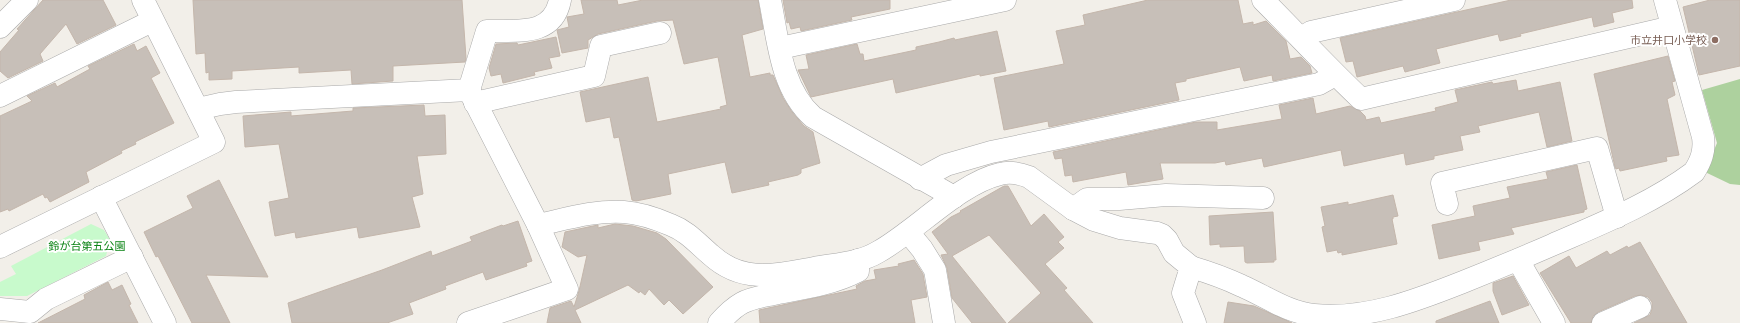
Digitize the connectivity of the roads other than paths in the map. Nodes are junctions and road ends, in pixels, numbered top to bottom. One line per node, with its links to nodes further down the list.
1 (27, 0): 10 (street)
2 (142, 0): 9 (street)
3 (560, 0): 17 (street)
4 (770, 0): 14 (street)
5 (1005, 0): 14 (street)
6 (1262, 0): 13 (street)
7 (1454, 0): 13 (street)
8 (1665, 0): 11 (street)
9 (152, 21): 16 (street); 18 (street)
10 (0, 27)
11 (1672, 27): 15 (street); 25 (street)
12 (660, 33): 17 (street)
13 (1301, 38): 15 (street)
14 (780, 48): 19 (street)
15 (1335, 75): 19 (street)
16 (0, 96)
17 (472, 96): 18 (street); 26 (street)
18 (198, 109): 20 (street)
19 (920, 179): 21 (street)
20 (101, 197): 28 (street); 29 (street)
21 (954, 197): 24 (street); 27 (street)
22 (1263, 198): 24 (street)
23 (1446, 204): 25 (street)
24 (1073, 209): 32 (street)
25 (1617, 217): 31 (street)
26 (538, 225): 30 (street); 37 (street)
27 (908, 232): 30 (street); 39 (street)
28 (0, 247)
29 (132, 257): 35 (street); 36 (street)
30 (858, 260): 38 (street)
31 (1518, 260): 32 (street); 41 (street)
32 (1191, 267): 40 (street)
33 (1640, 307): 42 (street)
34 (0, 309): 35 (street)
35 (33, 317)
36 (165, 323)
37 (468, 323)
38 (719, 323)
39 (944, 323)
40 (1196, 323)
41 (1554, 323)
42 (1603, 323)

